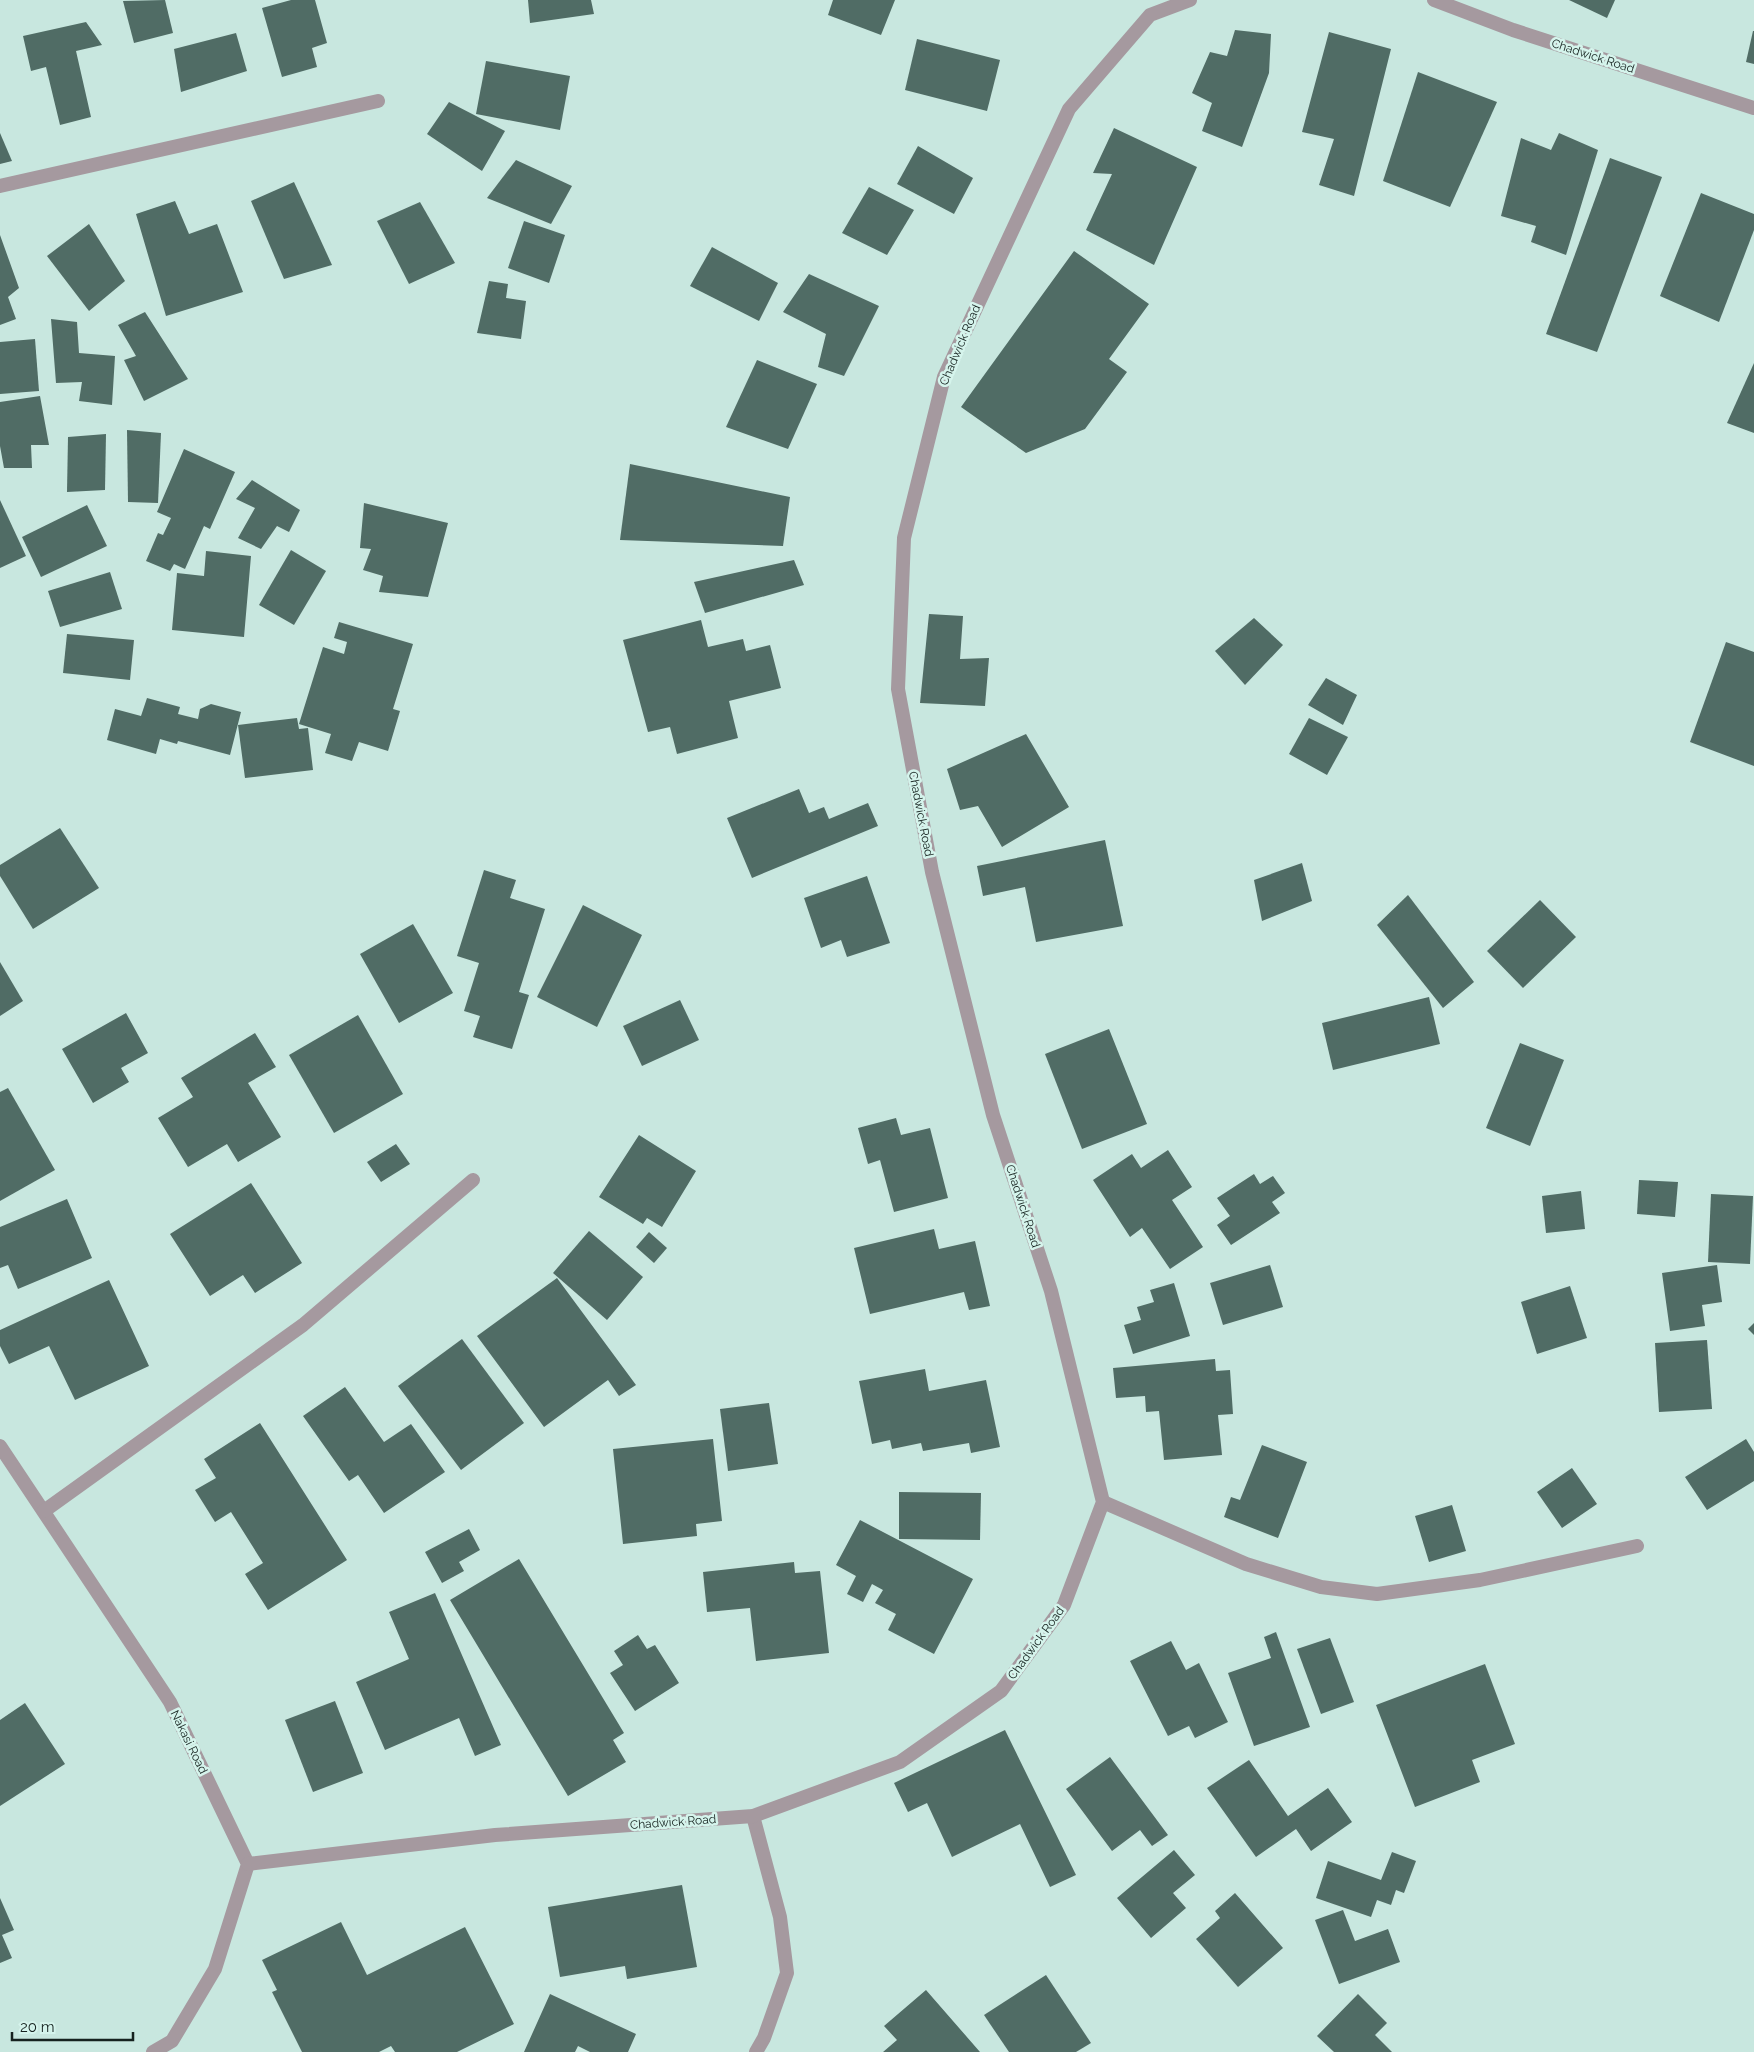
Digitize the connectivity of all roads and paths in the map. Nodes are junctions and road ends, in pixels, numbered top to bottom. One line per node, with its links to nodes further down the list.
1 (1190, 0): 8 (street, Chadwick Road)
2 (1434, 0): 4 (street, Chadwick Road)
3 (378, 101): 5 (street)
4 (1754, 108)
5 (0, 186)
6 (473, 1180): 9 (street)
7 (0, 1446): 9 (street, Nakasi Road)
8 (1103, 1502): 10 (street); 11 (street, Chadwick Road)
9 (44, 1511): 12 (street, Nakasi Road)
10 (1637, 1546)
11 (754, 1816): 12 (street, Chadwick Road); 14 (street)
12 (248, 1864): 13 (street)
13 (153, 2052)
14 (756, 2052)

